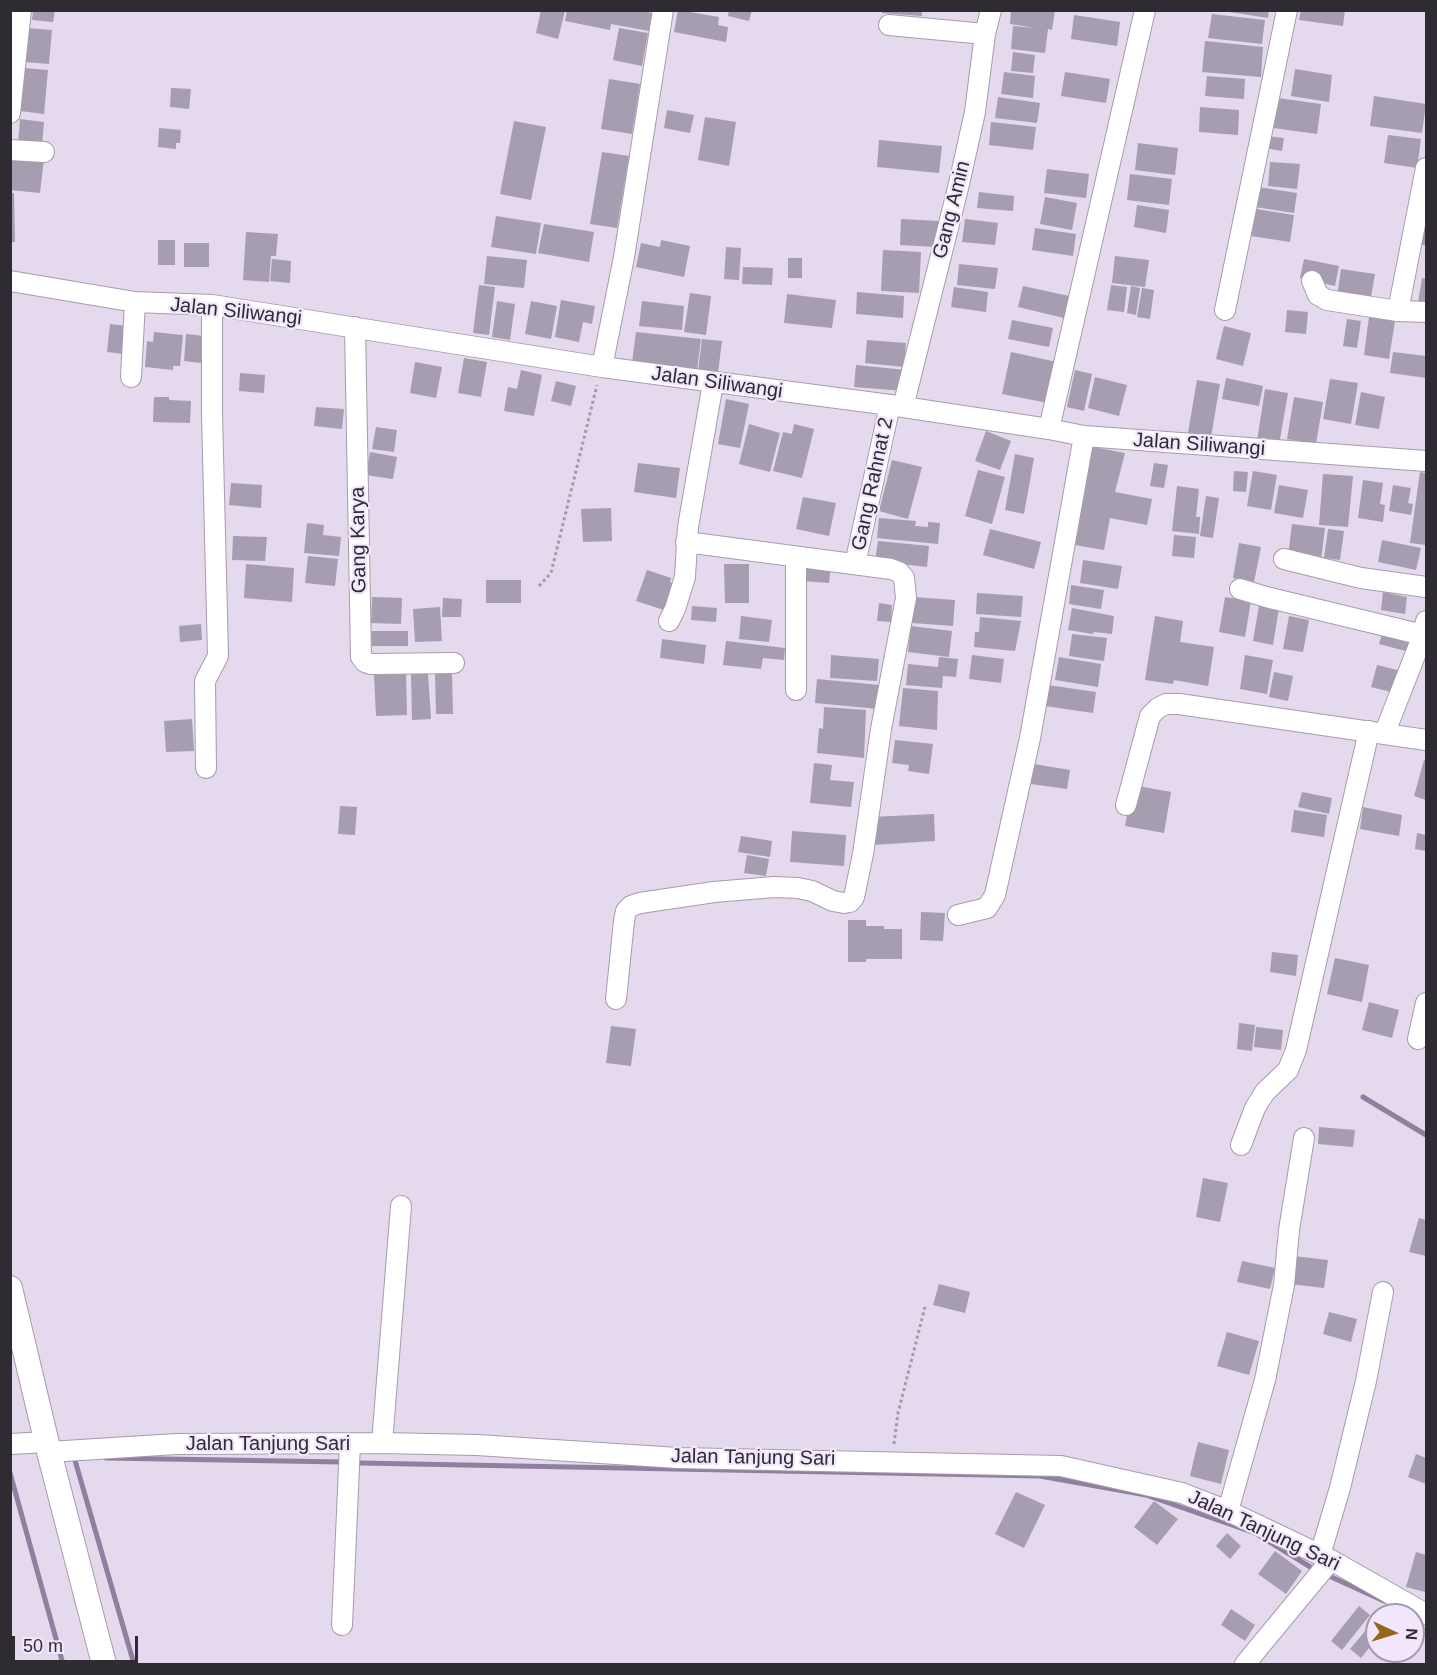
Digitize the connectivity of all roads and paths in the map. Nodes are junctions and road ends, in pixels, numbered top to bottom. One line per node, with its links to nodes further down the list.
1 (663, 10): 20 (street)
2 (992, 10): 7 (street, Gang Amin)
3 (1145, 10): 24 (street)
4 (1287, 10): 16 (street)
5 (17, 19): 8 (street)
6 (889, 25): 7 (street)
7 (986, 34): 23 (street, Gang Amin)
8 (11, 102)
9 (10, 150): 10 (street)
10 (44, 152)
11 (1426, 168): 17 (street)
12 (10, 281): 14 (street, Jalan Siliwangi)
13 (1312, 281): 17 (street)
14 (135, 302): 15 (street, Jalan Siliwangi); 21 (street)
15 (212, 305): 19 (street, Jalan Siliwangi); 40 (street)
16 (1225, 310)
17 (1398, 311): 18 (street)
18 (1426, 312)
19 (355, 327): 20 (street, Jalan Siliwangi); 36 (street, Gang Karya)
20 (602, 367): 22 (street, Jalan Siliwangi); 31 (path)
21 (131, 377)
22 (713, 383): 23 (street, Jalan Siliwangi); 27 (street)
23 (897, 406): 24 (street, Jalan Siliwangi); 30 (street, Gang Rahnat 2)
24 (1049, 429): 25 (street, Jalan Siliwangi)
25 (1084, 436): 26 (street, Jalan Siliwangi); 42 (street)
26 (1426, 461)
27 (686, 542): 28 (street); 34 (street)
28 (796, 557): 30 (street); 37 (street)
29 (1284, 560): 32 (street)
30 (855, 564): 43 (street)
31 (539, 586)
32 (1426, 587)
33 (1240, 589): 35 (street)
34 (669, 621)
35 (1425, 628): 38 (street)
36 (454, 663)
37 (796, 690)
38 (1377, 732): 39 (street); 41 (street); 47 (street)
39 (1426, 740)
40 (206, 768)
41 (1126, 805)
42 (958, 915)
43 (616, 999)
44 (1426, 1003): 45 (street)
45 (1418, 1040)
46 (1304, 1138): 58 (street)
47 (1241, 1145)
48 (401, 1206): 53 (street)
49 (10, 1288): 52 (main road)
50 (1383, 1292): 59 (street)
51 (925, 1307): 57 (path)
52 (17, 1341): 56 (main road)
53 (382, 1443): 55 (street, Jalan Tanjung Sari); 57 (street, Jalan Tanjung Sari)
54 (10, 1444): 56 (street, Jalan Tanjung Sari)
55 (350, 1444): 56 (street, Jalan Tanjung Sari); 61 (street)
56 (48, 1447): 62 (main road)
57 (892, 1461): 58 (street, Jalan Tanjung Sari)
58 (1228, 1511): 59 (street, Jalan Tanjung Sari)
59 (1326, 1557): 60 (street, Jalan Tanjung Sari); 63 (street)
60 (1426, 1614)
61 (342, 1625)
62 (104, 1665)
63 (1245, 1665)

